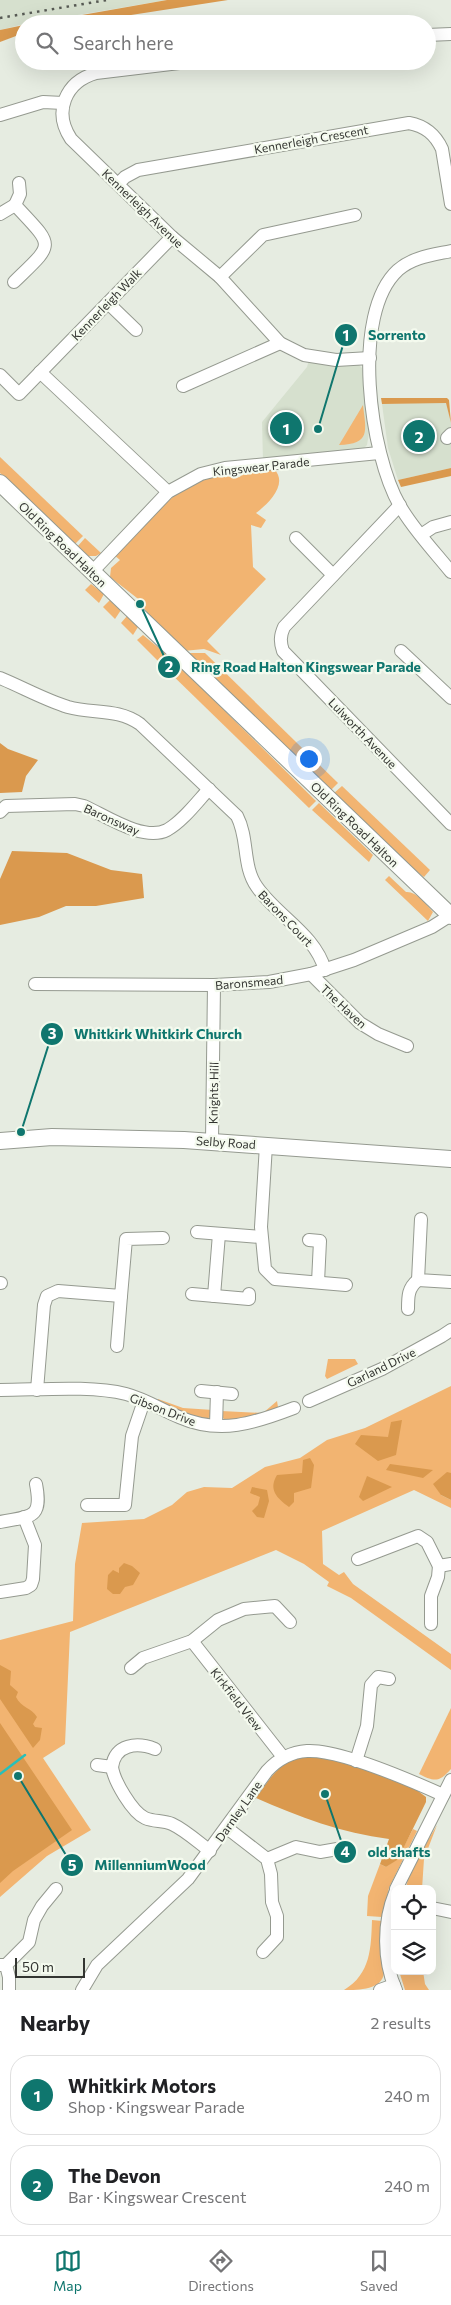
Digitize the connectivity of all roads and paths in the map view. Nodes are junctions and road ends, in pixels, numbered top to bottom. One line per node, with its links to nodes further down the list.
1 (436, 34): 2 (street)
2 (451, 34)
3 (121, 70): 4 (street)
4 (63, 103): 5 (street); 7 (street, Kennerleigh Avenue)
5 (0, 115)
6 (19, 183): 9 (street)
7 (118, 184): 8 (street, Kennerleigh Crescent); 12 (street, Kennerleigh Avenue)
8 (451, 204)
9 (15, 206): 10 (street); 15 (street)
10 (0, 214)
11 (355, 215): 14 (street)
12 (172, 237): 14 (street, Kennerleigh Avenue); 16 (street, Kennerleigh Walk)
13 (451, 251): 19 (street)
14 (220, 277): 18 (street, Kennerleigh Avenue)
15 (14, 282)
16 (108, 303): 17 (street); 20 (street, Kennerleigh Walk)
17 (136, 330)
18 (280, 343): 19 (street, Kennerleigh Avenue); 22 (street)
19 (370, 358): 23 (street)
20 (40, 372): 21 (street, Kennerleigh Walk); 25 (street)
21 (0, 375)
22 (183, 386)
23 (379, 453): 25 (street, Kingswear Parade); 26 (street)
24 (0, 483): 30 (main road, Old Ring Road Halton)
25 (168, 492): 30 (street, Kingswear Parade)
26 (400, 506): 28 (street); 32 (street, Lulworth Avenue)
27 (451, 522): 28 (street)
28 (421, 535): 31 (street)
29 (296, 538): 32 (street)
30 (92, 572): 39 (main road, Old Ring Road Halton)
31 (451, 572)
32 (333, 575): 38 (street, Lulworth Avenue)
33 (401, 651): 35 (street)
34 (0, 678): 36 (street, Barons Court)
35 (451, 698)
36 (209, 789): 37 (street, Baronsway); 40 (street, Barons Court)
37 (0, 812)
38 (451, 824)
39 (451, 915): 40 (street, Baronsmead)
40 (325, 970): 41 (street, Baronsmead)
41 (311, 974): 43 (street, Baronsmead); 44 (street, The Haven)
42 (35, 984): 43 (street, Baronsmead)
43 (214, 985): 46 (street, Knights Hill)
44 (407, 1046)
45 (0, 1141): 46 (main road, Selby Road)
46 (212, 1141): 47 (main road, Selby Road)
47 (266, 1145): 48 (main road, Selby Road); 52 (street)
48 (451, 1158)
49 (421, 1219): 55 (street)
50 (197, 1232): 51 (street)
51 (219, 1234): 52 (street); 62 (street)
52 (261, 1237): 56 (street)
53 (163, 1238): 61 (street)
54 (309, 1240): 56 (street)
55 (418, 1280): 57 (street); 63 (street)
56 (318, 1282): 58 (street)
57 (451, 1282)
58 (346, 1284)
59 (192, 1294): 62 (street)
60 (250, 1294): 62 (street)
61 (121, 1296): 65 (street); 67 (street)
62 (214, 1296)
63 (408, 1309)
64 (451, 1330): 72 (street, Garland Drive)
65 (117, 1346)
66 (0, 1390): 67 (street, Gibson Drive)
67 (37, 1390): 71 (street, Gibson Drive)
68 (201, 1391): 69 (street)
69 (218, 1392): 70 (street); 74 (street)
70 (232, 1394)
71 (144, 1401): 74 (street, Gibson Drive); 76 (street)
72 (309, 1402)
73 (294, 1408): 74 (street, Gibson Drive)
74 (216, 1425)
75 (36, 1484): 77 (street)
76 (87, 1505)
77 (24, 1517): 78 (street); 81 (street)
78 (0, 1522)
79 (358, 1559): 80 (street)
80 (445, 1565): 83 (street)
81 (0, 1592)
82 (290, 1622): 84 (street)
83 (431, 1624)
84 (192, 1641): 85 (street); 88 (street, Kirkfield View)
85 (131, 1668)
86 (389, 1679): 89 (street)
87 (155, 1749): 91 (street)
88 (283, 1758): 89 (street, Darnley Lane); 94 (street, Darnley Lane)
89 (356, 1762): 93 (street, Darnley Lane)
90 (97, 1765): 91 (street)
91 (112, 1767): 96 (street)
92 (451, 1780): 93 (street)
93 (443, 1795): 98 (street)
94 (227, 1828): 96 (street, Darnley Lane); 97 (street)
95 (343, 1848): 97 (street)
96 (210, 1851): 107 (street, Darnley Lane)
97 (267, 1859): 103 (street)
98 (400, 1885)
99 (56, 1889): 104 (street)
100 (391, 1909): 105 (street)
101 (436, 1909): 102 (street)
102 (451, 1912)
103 (263, 1952)
104 (3, 1965): 106 (street)
105 (395, 1988): 108 (street)
106 (9, 1990)
107 (82, 1990)
108 (380, 1990)

